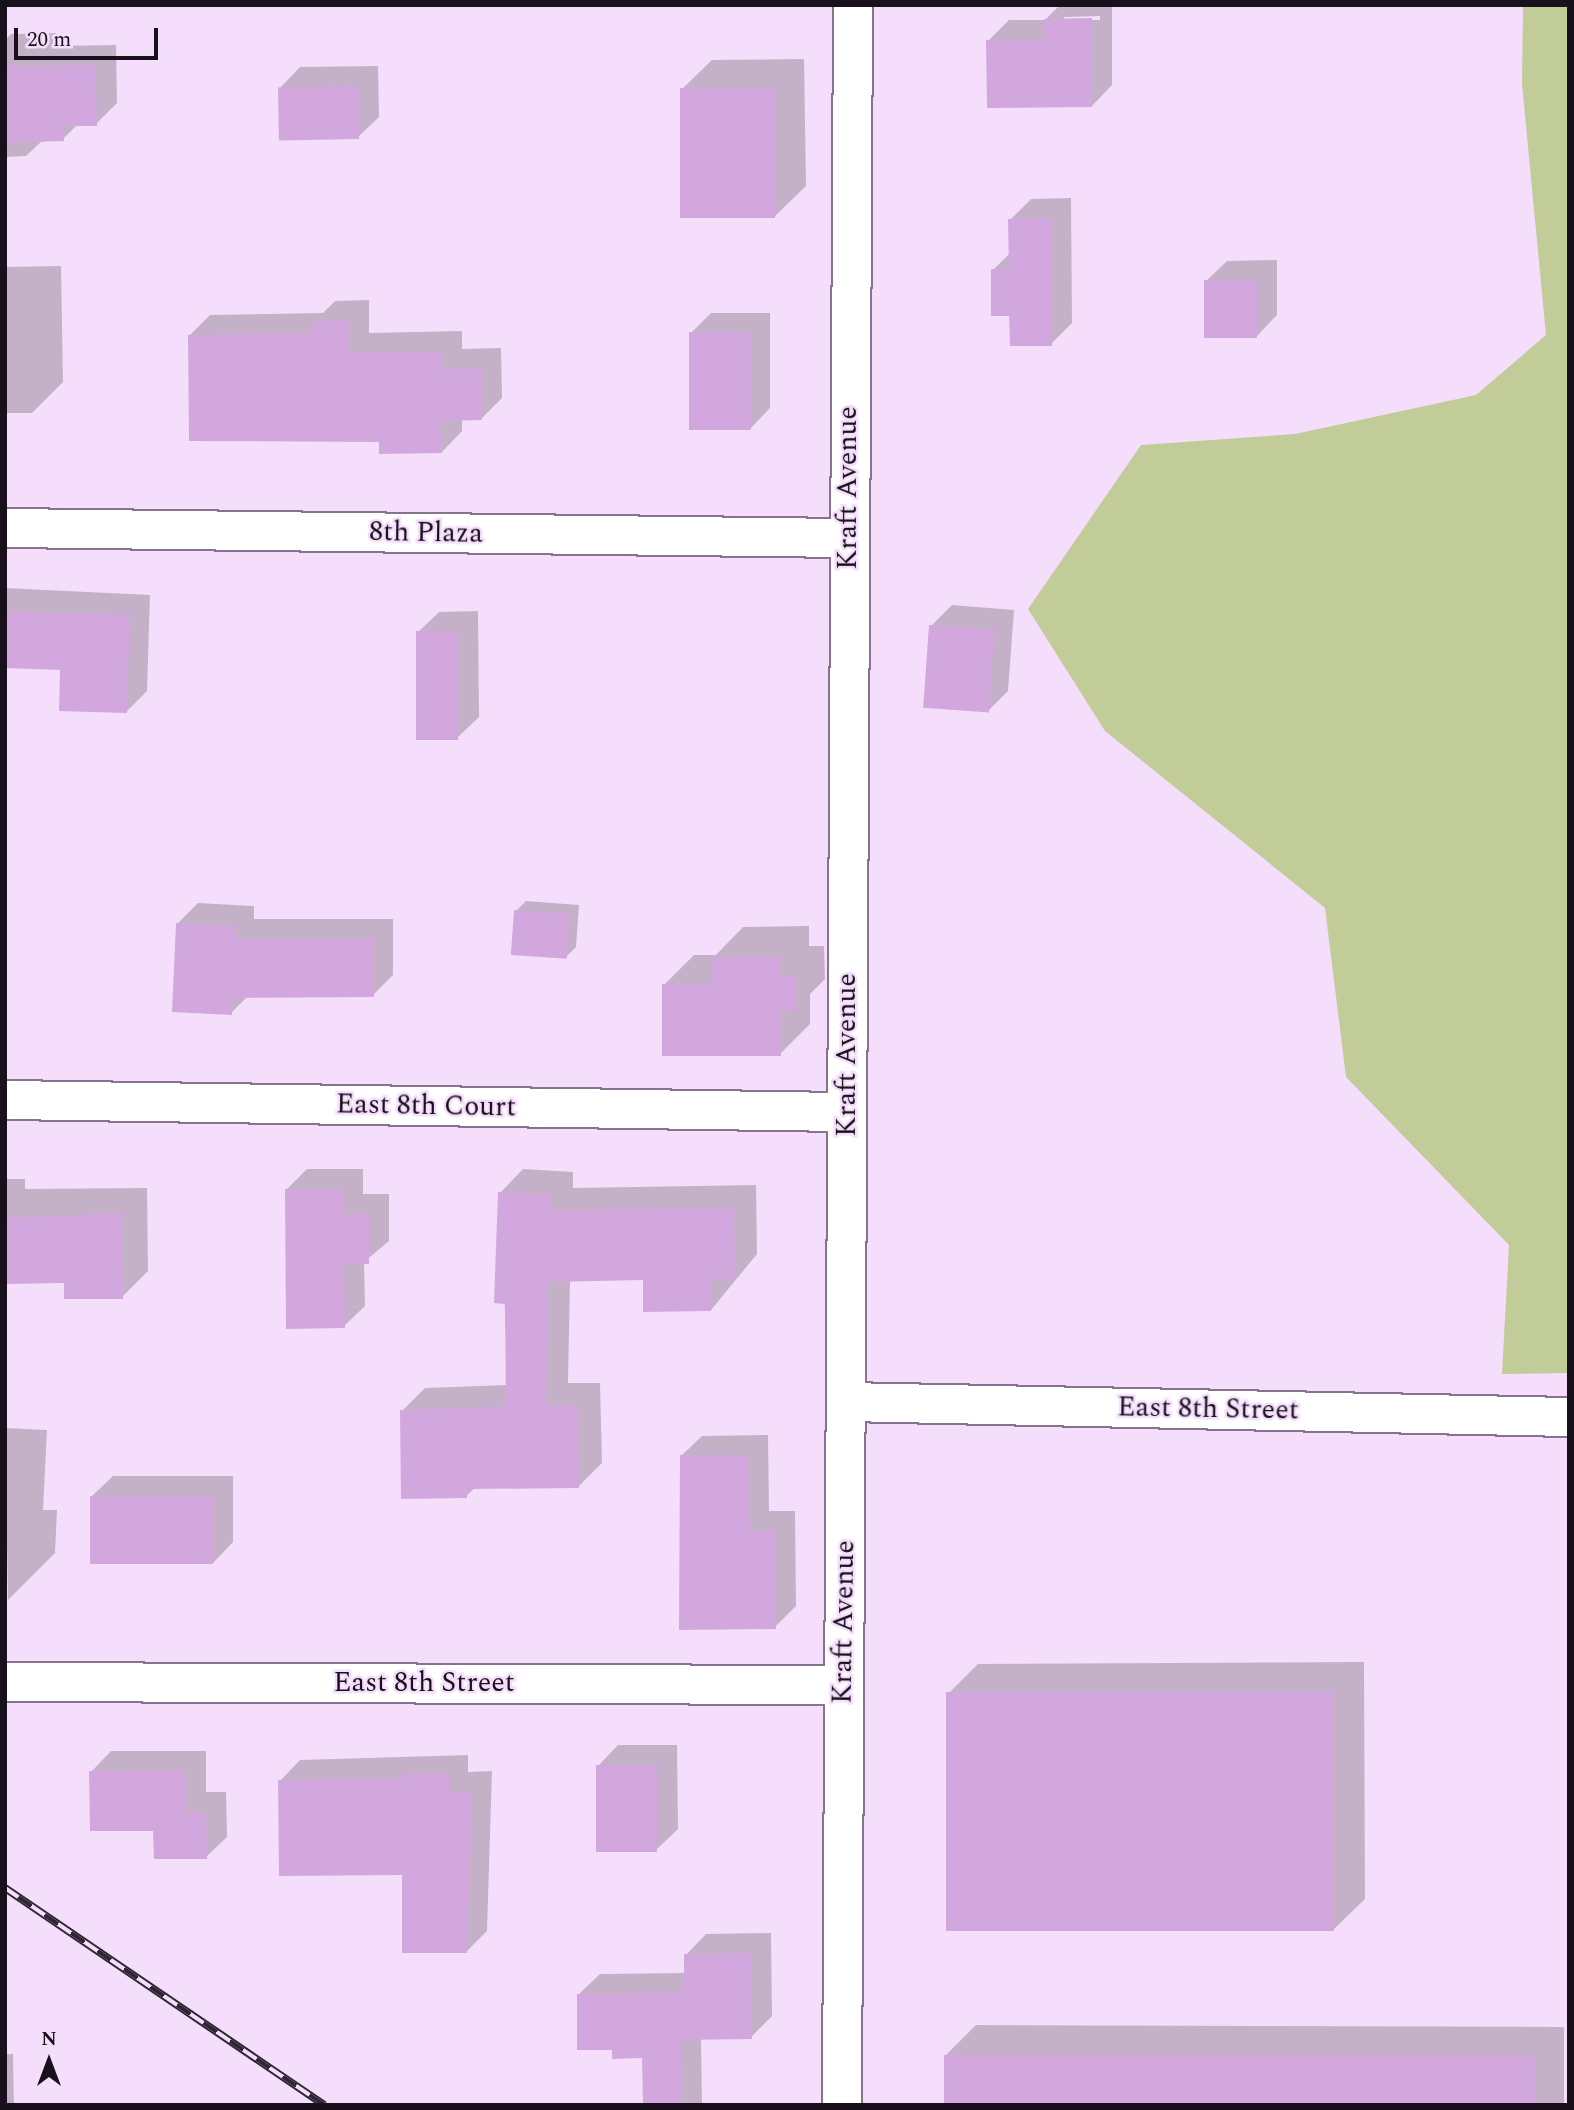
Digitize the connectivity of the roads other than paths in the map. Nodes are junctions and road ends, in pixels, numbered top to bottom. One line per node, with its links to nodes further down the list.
1 (853, 5): 3 (street, Kraft Avenue)
2 (5, 528): 3 (street, 8th Plaza)
3 (848, 538): 5 (street, Kraft Avenue)
4 (5, 1100): 5 (street, East 8th Court)
5 (848, 1112): 6 (street, Kraft Avenue)
6 (848, 1402): 7 (street, East 8th Street); 9 (street, Kraft Avenue)
7 (1569, 1417)
8 (5, 1682): 9 (street, East 8th Street)
9 (842, 1685): 10 (street, Kraft Avenue)
10 (842, 2105)

